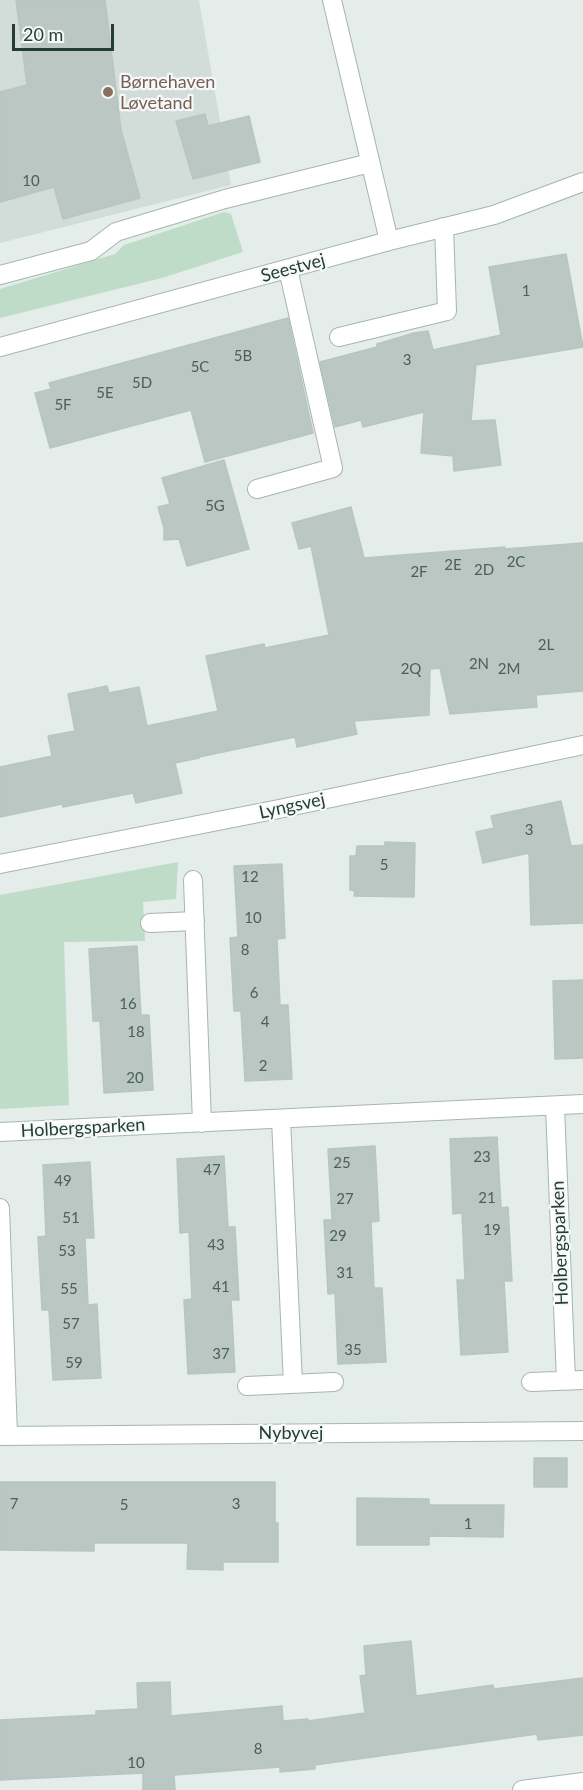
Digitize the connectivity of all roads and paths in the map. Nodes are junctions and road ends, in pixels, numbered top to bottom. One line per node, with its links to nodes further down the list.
1 (332, 0): 2 (street)
2 (370, 163): 5 (street); 7 (street)
3 (583, 182): 4 (street, Seestvej)
4 (444, 227): 5 (street, Seestvej); 8 (street)
5 (389, 241): 6 (street, Seestvej)
6 (288, 269): 9 (street, Seestvej); 10 (street)
7 (0, 275)
8 (339, 337)
9 (0, 347)
10 (256, 489)
11 (583, 745): 12 (street, Lyngsvej)
12 (0, 864)
13 (193, 880): 14 (street)
14 (195, 921): 15 (street); 19 (street)
15 (150, 923)
16 (583, 1104): 17 (street, Holbergsparken)
17 (555, 1106): 18 (street, Holbergsparken); 22 (street, Holbergsparken)
18 (280, 1119): 19 (street, Holbergsparken); 25 (street)
19 (202, 1123): 20 (street, Holbergsparken)
20 (0, 1132)
21 (0, 1209): 28 (street)
22 (574, 1381): 24 (street, Holbergsparken)
23 (334, 1382): 25 (street)
24 (531, 1382)
25 (293, 1384): 26 (street)
26 (247, 1386)
27 (583, 1431): 28 (street, Nybyvej)
28 (4, 1436)
29 (583, 1782): 30 (street)
30 (522, 1790)

